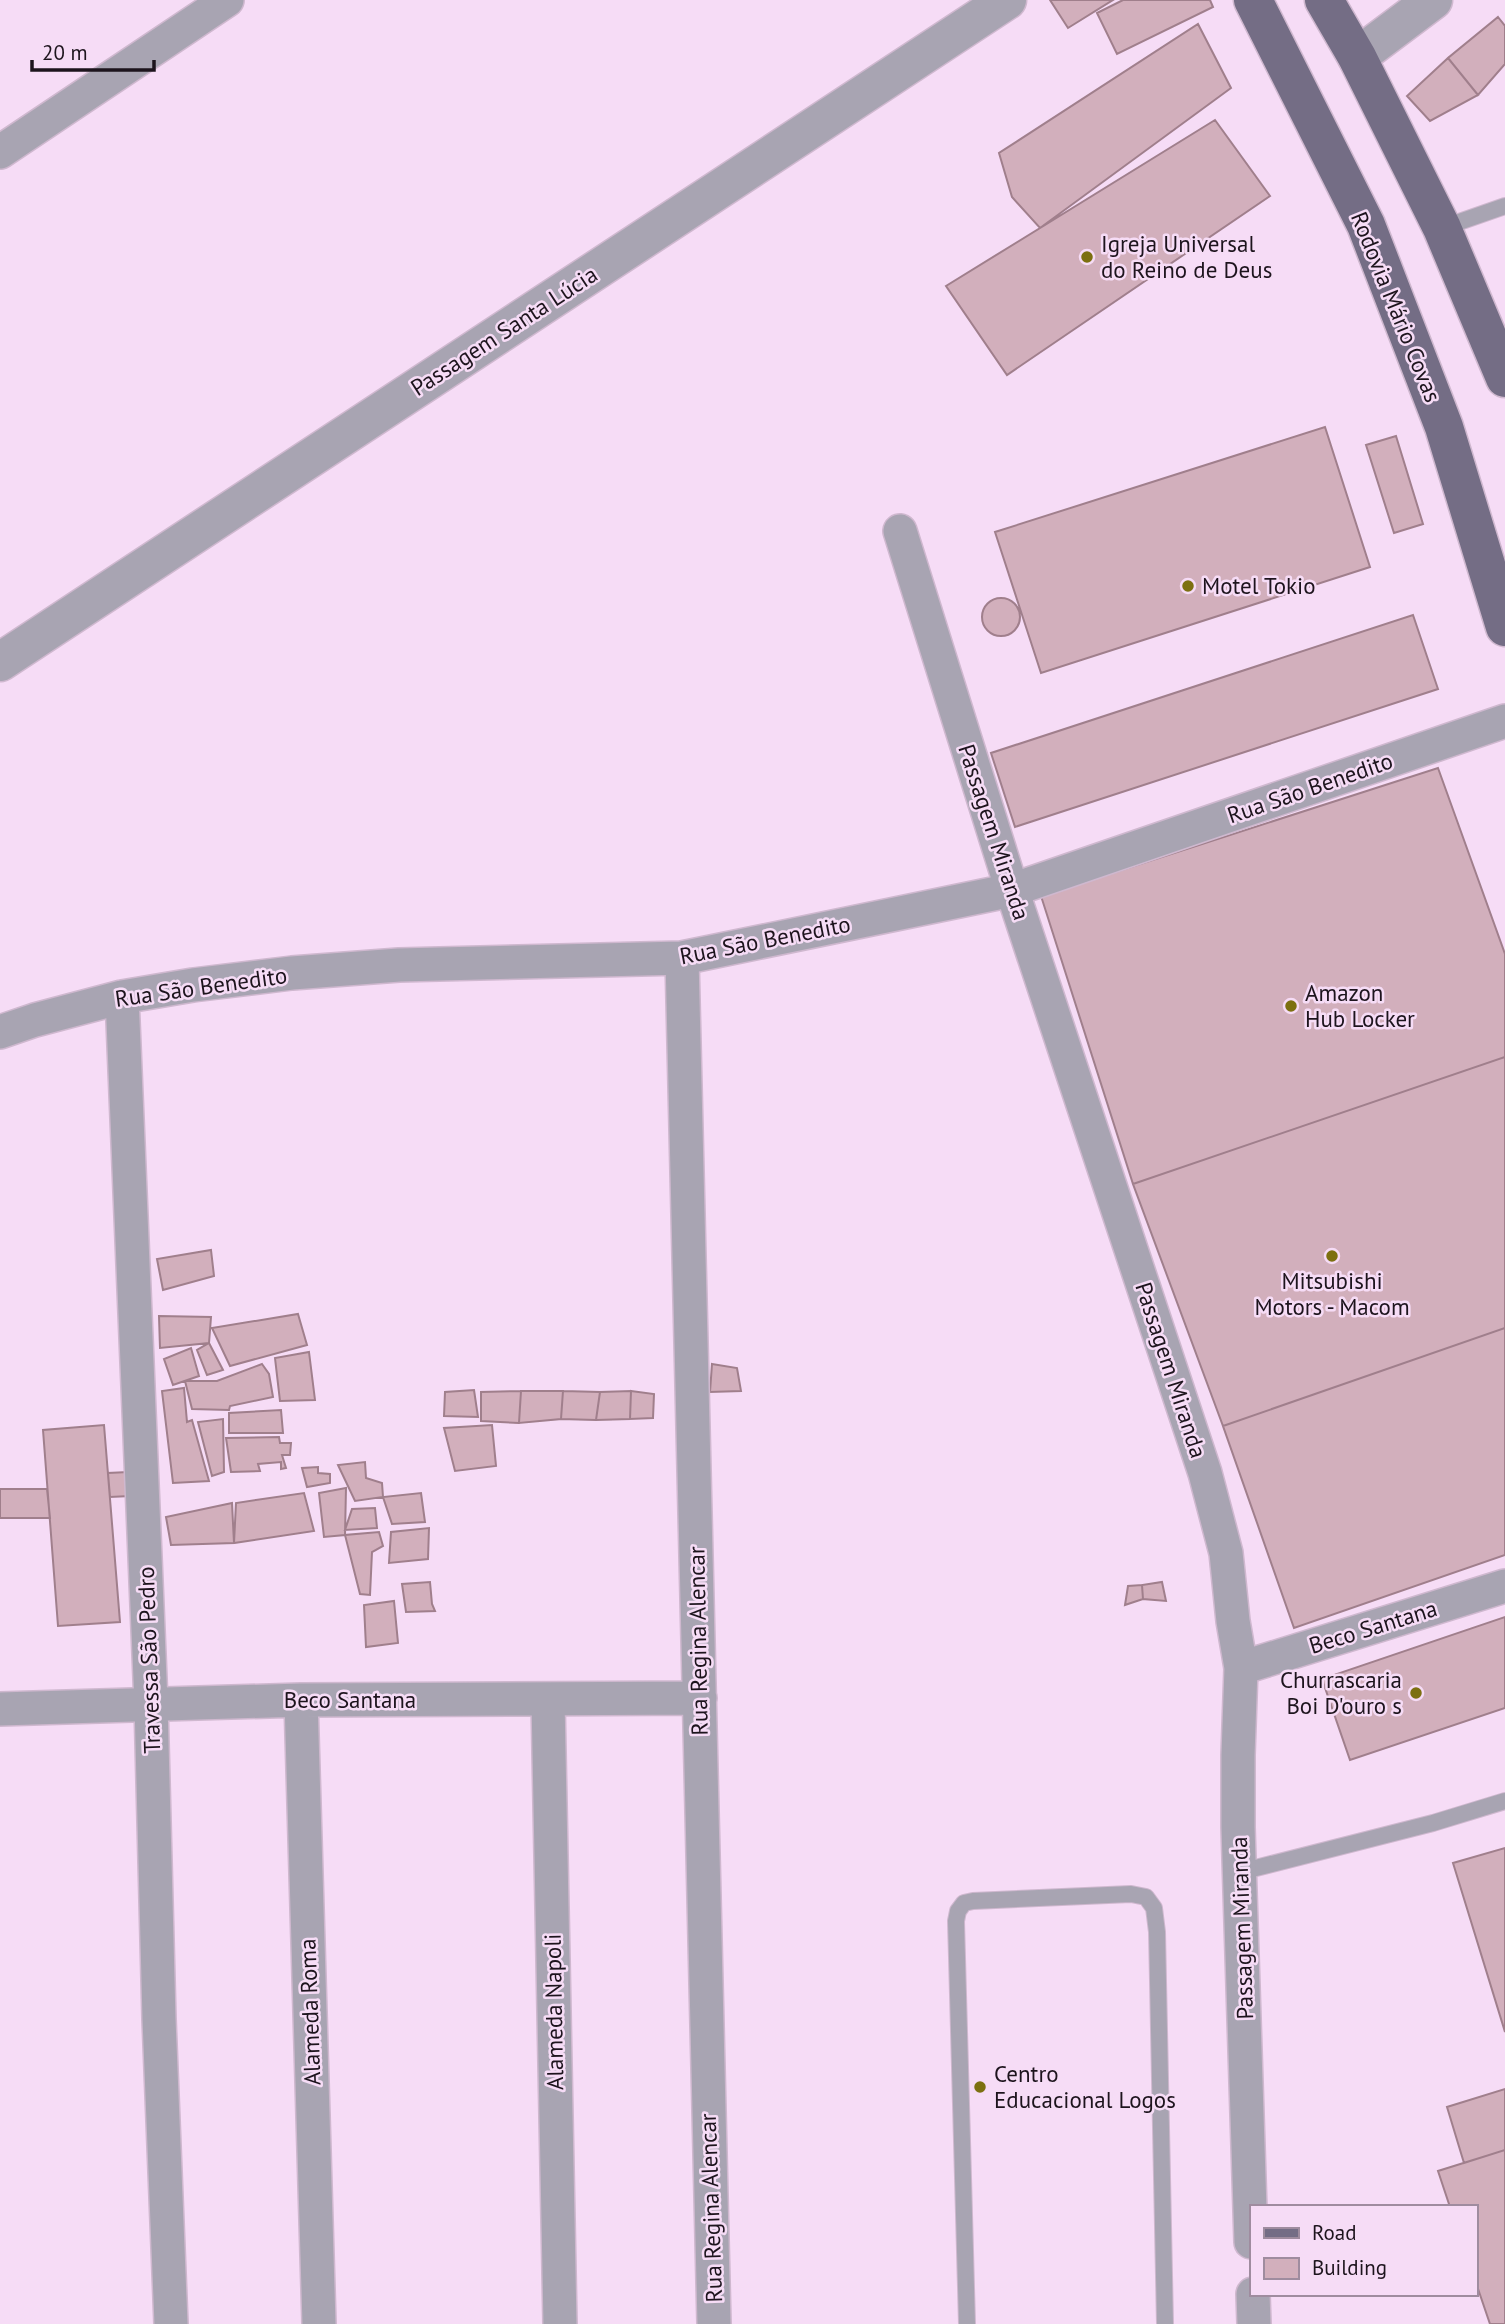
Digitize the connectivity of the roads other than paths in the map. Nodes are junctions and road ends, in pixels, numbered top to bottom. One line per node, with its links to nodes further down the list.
1 (227, 0): 7 (street)
2 (1007, 0): 13 (street, Passagem Santa Lúcia)
3 (1253, 0): 12 (main road, Rodovia Mário Covas)
4 (1324, 0): 6 (main road)
5 (1433, 0): 6 (street)
6 (1357, 57): 9 (main road)
7 (0, 152)
8 (1505, 206): 9 (lane)
9 (1443, 228): 10 (main road)
10 (1505, 377)
11 (900, 531): 15 (street, Passagem Miranda)
12 (1505, 627)
13 (0, 662)
14 (1505, 721): 15 (street, Rua São Benedito)
15 (1012, 890): 16 (street, Rua São Benedito); 20 (street, Passagem Miranda)
16 (682, 958): 17 (street, Rua São Benedito); 21 (street, Rua Regina Alencar)
17 (122, 997): 18 (street, Rua São Benedito); 24 (street, Travessa São Pedro)
18 (0, 1032)
19 (1505, 1586): 20 (street, Beco Santana)
20 (1241, 1668): 27 (street, Passagem Miranda)
21 (700, 1698): 23 (street, Beco Santana); 33 (street, Rua Regina Alencar)
22 (301, 1700): 23 (street, Beco Santana); 24 (street, Beco Santana); 31 (street, Alameda Roma)
23 (548, 1700): 32 (street, Alameda Napoli)
24 (151, 1703): 25 (street, Beco Santana); 30 (street, Travessa São Pedro)
25 (0, 1709)
26 (1505, 1801): 27 (lane)
27 (1240, 1872): 28 (street, Passagem Miranda)
28 (1250, 2208)
29 (1253, 2296): 36 (street)
30 (171, 2324)
31 (319, 2324)
32 (560, 2324)
33 (714, 2324)
34 (967, 2324): 35 (lane)
35 (1165, 2324)
36 (1254, 2324)

